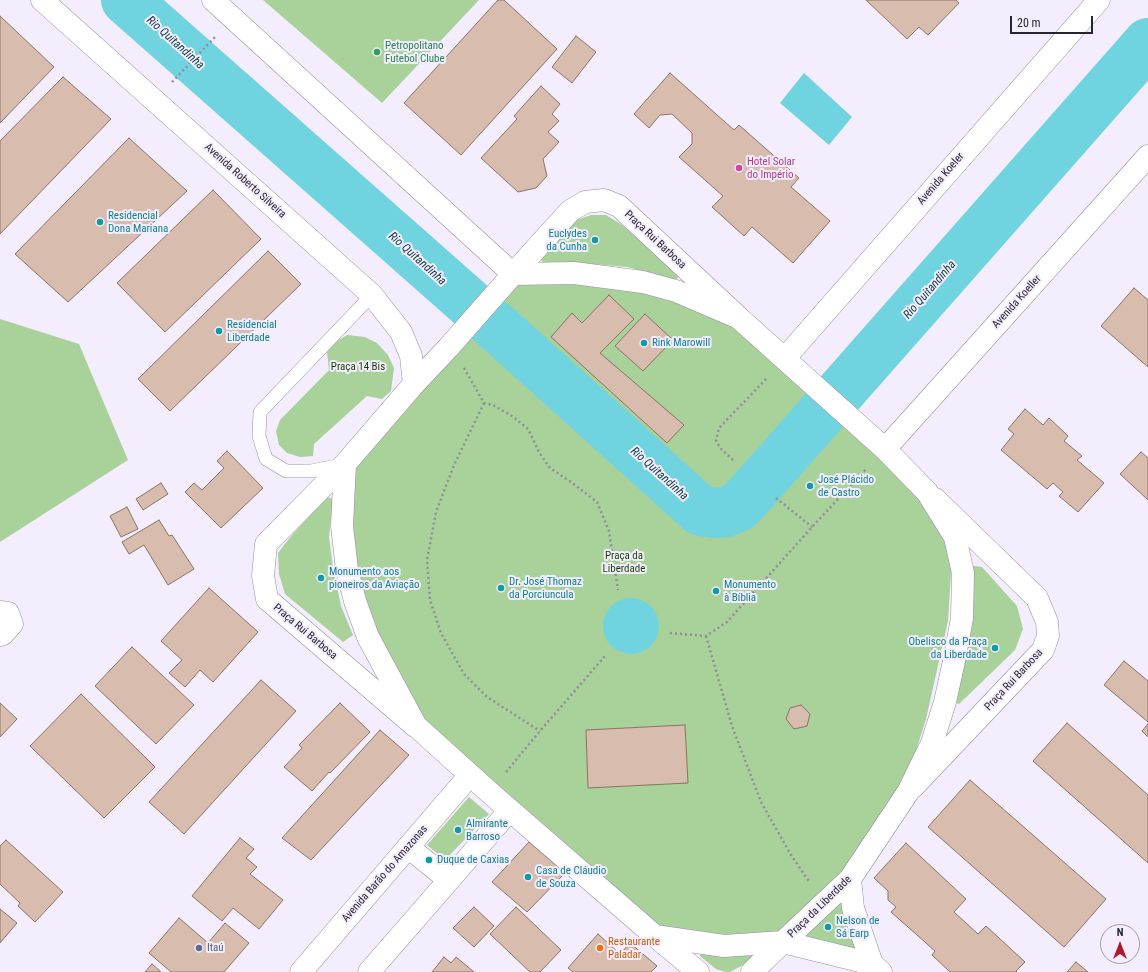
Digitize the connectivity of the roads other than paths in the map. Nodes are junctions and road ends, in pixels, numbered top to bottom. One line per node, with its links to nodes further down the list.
1 (42, 0): 6 (main road, Avenida Roberto Silveira)
2 (213, 0): 5 (main road)
3 (1099, 0): 8 (main road, Avenida Koeler)
4 (1148, 156): 10 (main road, Avenida Koeller)
5 (513, 274): 7 (main road); 7 (main road, Praça Rui Barbosa); 9 (main road, Praça Rui Barbosa)
6 (372, 295): 9 (main road, Avenida Roberto Silveira); 11 (lane)
7 (739, 318): 8 (main road)
8 (785, 366): 10 (main road, Praça da Liberdade)
9 (414, 384): 11 (main road)
10 (879, 456): 12 (main road, Praça da Liberdade)
11 (345, 464): 15 (main road); 15 (main road, Praça Rui Barbosa)
12 (927, 492): 17 (main road, Praça da Liberdade); 17 (main road, Praça Rui Barbosa)
13 (0, 612): 14 (main road)
14 (0, 635)
15 (416, 726): 16 (main road)
16 (470, 775): 18 (main road); 19 (main road, Avenida Barão do Amazonas)
17 (908, 792): 20 (main road, Praça da Liberdade)
18 (510, 810): 21 (main road); 22 (main road)
19 (408, 847): 21 (main road); 25 (main road, Avenida Barão do Amazonas)
20 (850, 878): 23 (main road, Praça da Liberdade); 24 (main road)
21 (449, 880): 26 (main road)
22 (655, 936): 23 (main road, Praça da Liberdade); 27 (main road)
23 (783, 942): 24 (main road); 28 (main road)
24 (877, 968)
25 (301, 972)
26 (369, 972)
27 (698, 972)
28 (752, 972)

